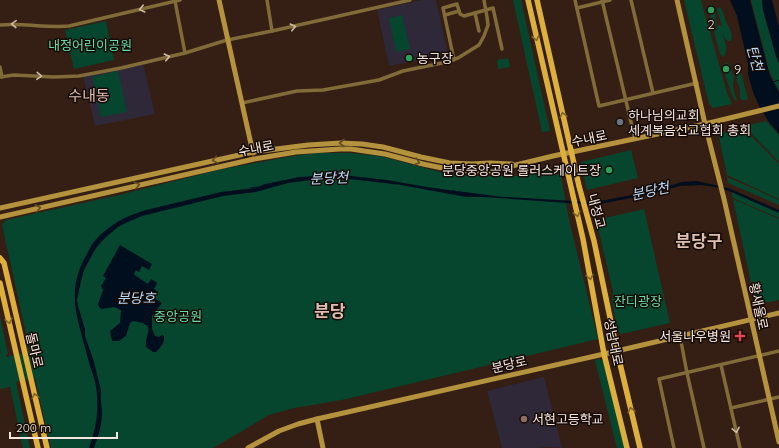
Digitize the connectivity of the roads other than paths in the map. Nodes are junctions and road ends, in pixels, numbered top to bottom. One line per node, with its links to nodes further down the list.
1 (180, 0): 12 (street)
2 (219, 0): 23 (main road)
3 (267, 0): 22 (street)
4 (410, 0): 22 (street, one-way to 4)
5 (484, 0): 16 (street)
6 (528, 0): 38 (main road, one-way to 38)
7 (536, 0): 37 (main road, one-way to 7)
8 (575, 0): 15 (street)
9 (610, 0): 13 (street)
10 (631, 0): 30 (street)
11 (677, 0): 29 (main road)
12 (175, 1): 20 (street, one-way to 20); 25 (street)
13 (603, 1): 15 (street); 31 (street)
14 (457, 2): 17 (street); 19 (street)
15 (577, 8): 31 (street)
16 (486, 10): 18 (street); 24 (street); 26 (street)
17 (459, 11): 18 (street); 19 (street)
18 (475, 13): 21 (street)
19 (445, 15): 26 (street)
20 (0, 25)
21 (478, 31)
22 (272, 32): 23 (street)
23 (228, 40): 25 (street); 32 (main road)
24 (502, 49)
25 (185, 53): 28 (street, one-way to 25)
26 (454, 60): 32 (street)
27 (0, 67): 28 (street)
28 (1, 77)
29 (697, 83): 30 (street); 34 (main road)
30 (652, 93): 31 (street)
31 (626, 99): 35 (street)
32 (242, 102): 36 (main road)
33 (779, 106): 34 (main road, 수내로)
34 (705, 124): 35 (main road, 수내로); 47 (main road, 황새울로)
35 (635, 139): 37 (main road, 수내로)
36 (253, 152): 39 (main road); 40 (main road, 수내로, one-way to 36); 41 (main road, 수내로, one-way to 41)
37 (571, 153): 38 (main road, 수내로); 43 (main road, 내정교)
38 (563, 155): 40 (main road, 수내로); 51 (main road, 성남대로, one-way to 51)
39 (254, 159): 40 (main road, 수내로, one-way to 40); 42 (main road, 수내로, one-way to 39)
40 (519, 164)
41 (0, 208)
42 (0, 217)
43 (594, 241): 49 (main road, 성남대로)
44 (0, 258): 61 (main road, 돌마로, one-way to 44)
45 (0, 283): 60 (main road, 돌마로, one-way to 60)
46 (779, 313): 47 (main road, 분당로)
47 (751, 320): 48 (main road, 분당로); 52 (main road, 황새울로)
48 (680, 336): 49 (main road, 분당로); 54 (street)
49 (617, 351): 51 (main road, 분당로); 65 (main road, 성남대로, one-way to 49)
50 (779, 351): 52 (street)
51 (604, 354): 58 (main road, 분당로); 64 (main road, 성남대로)
52 (759, 356): 53 (street); 56 (main road, 황새울로)
53 (721, 365): 54 (street); 57 (street)
54 (687, 373): 66 (street); 67 (street)
55 (779, 397): 56 (street)
56 (769, 400): 57 (street); 59 (main road, 황새울로)
57 (731, 408): 68 (street, one-way to 68)
58 (317, 419): 62 (main road, 분당로); 63 (main road)
59 (779, 442)
60 (38, 448)
61 (46, 448)
62 (248, 448)
63 (323, 448)
64 (627, 448)
65 (640, 448)
66 (674, 448)
67 (704, 448)
68 (740, 448)

